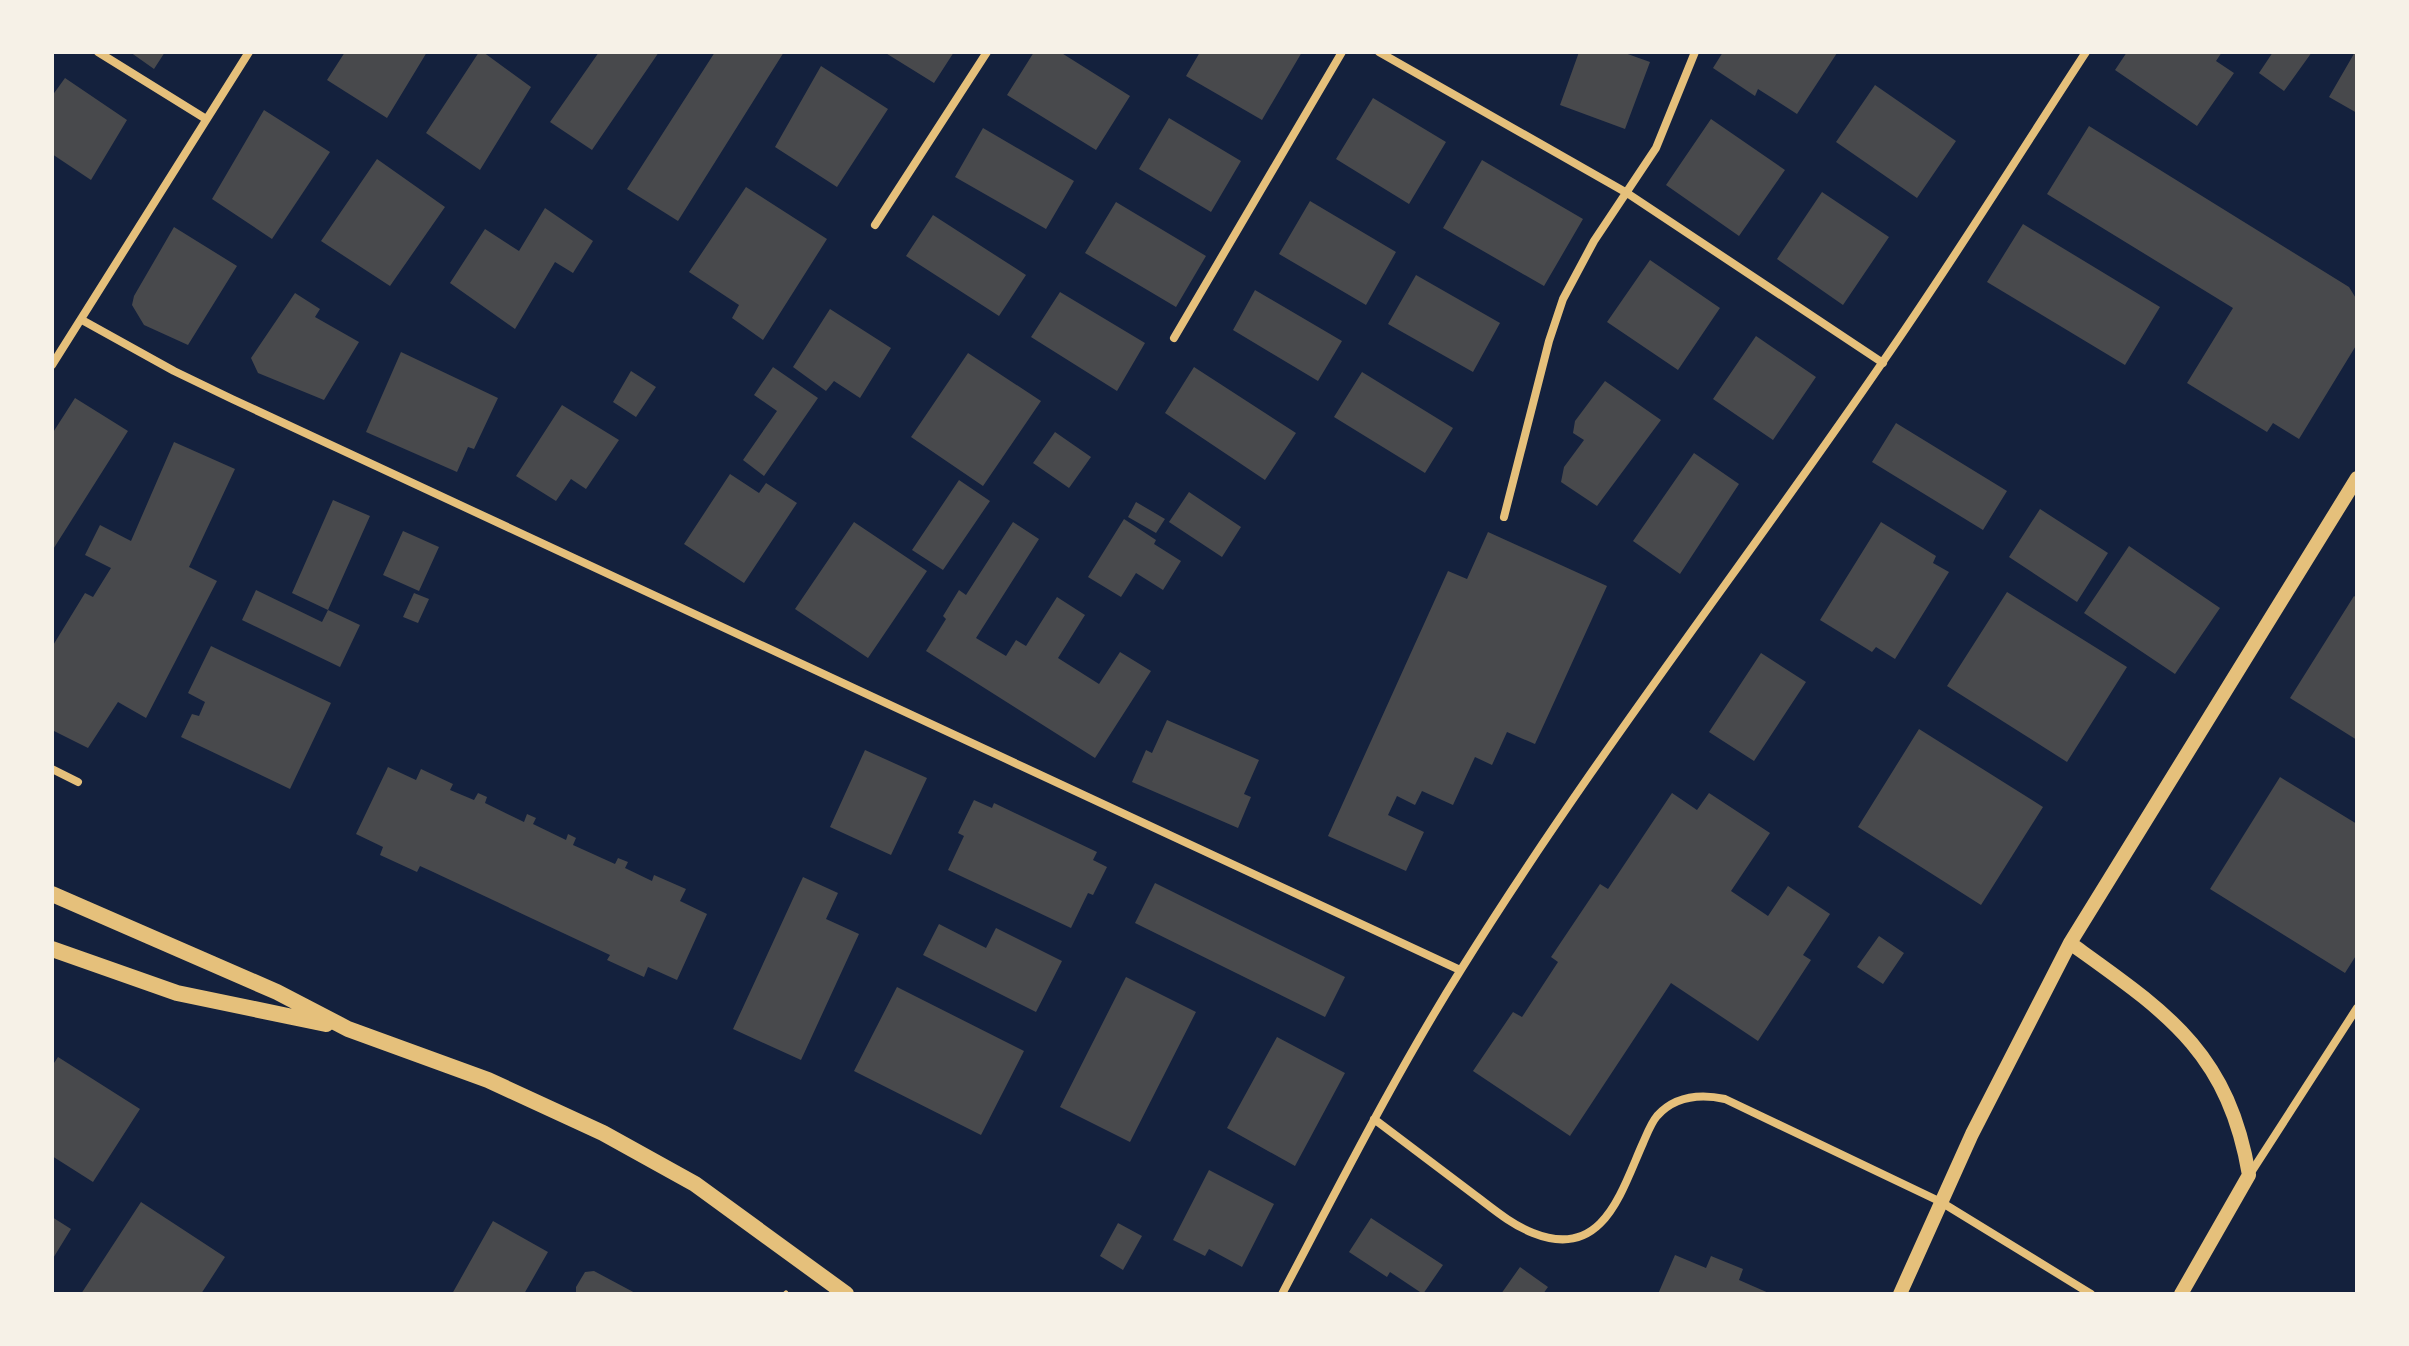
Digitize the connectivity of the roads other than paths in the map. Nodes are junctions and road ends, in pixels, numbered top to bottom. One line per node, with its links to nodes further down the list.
1 (98, 52): 8 (street)
2 (249, 52): 8 (street)
3 (987, 52): 10 (street)
4 (1342, 52): 12 (street)
5 (1379, 52): 9 (street)
6 (1695, 52): 9 (street)
7 (2086, 52): 14 (street)
8 (206, 119): 11 (street)
9 (1627, 193): 14 (street); 16 (street)
10 (875, 225)
11 (82, 320): 13 (street); 22 (street)
12 (1174, 338)
13 (54, 358)
14 (1883, 363): 22 (street)
15 (2357, 478): 20 (street)
16 (1504, 517)
17 (52, 769): 18 (street)
18 (78, 782)
19 (52, 894): 24 (main road)
20 (2070, 943): 26 (street); 27 (street)
21 (52, 949): 24 (main road)
22 (1460, 970): 25 (street)
23 (2357, 1008): 26 (street)
24 (348, 1029): 28 (main road)
25 (1374, 1119): 27 (street); 29 (street)
26 (2249, 1175): 32 (street)
27 (1941, 1202): 30 (street); 31 (street)
28 (846, 1294)
29 (1282, 1294)
30 (1900, 1294)
31 (2091, 1294)
32 (2181, 1294)

